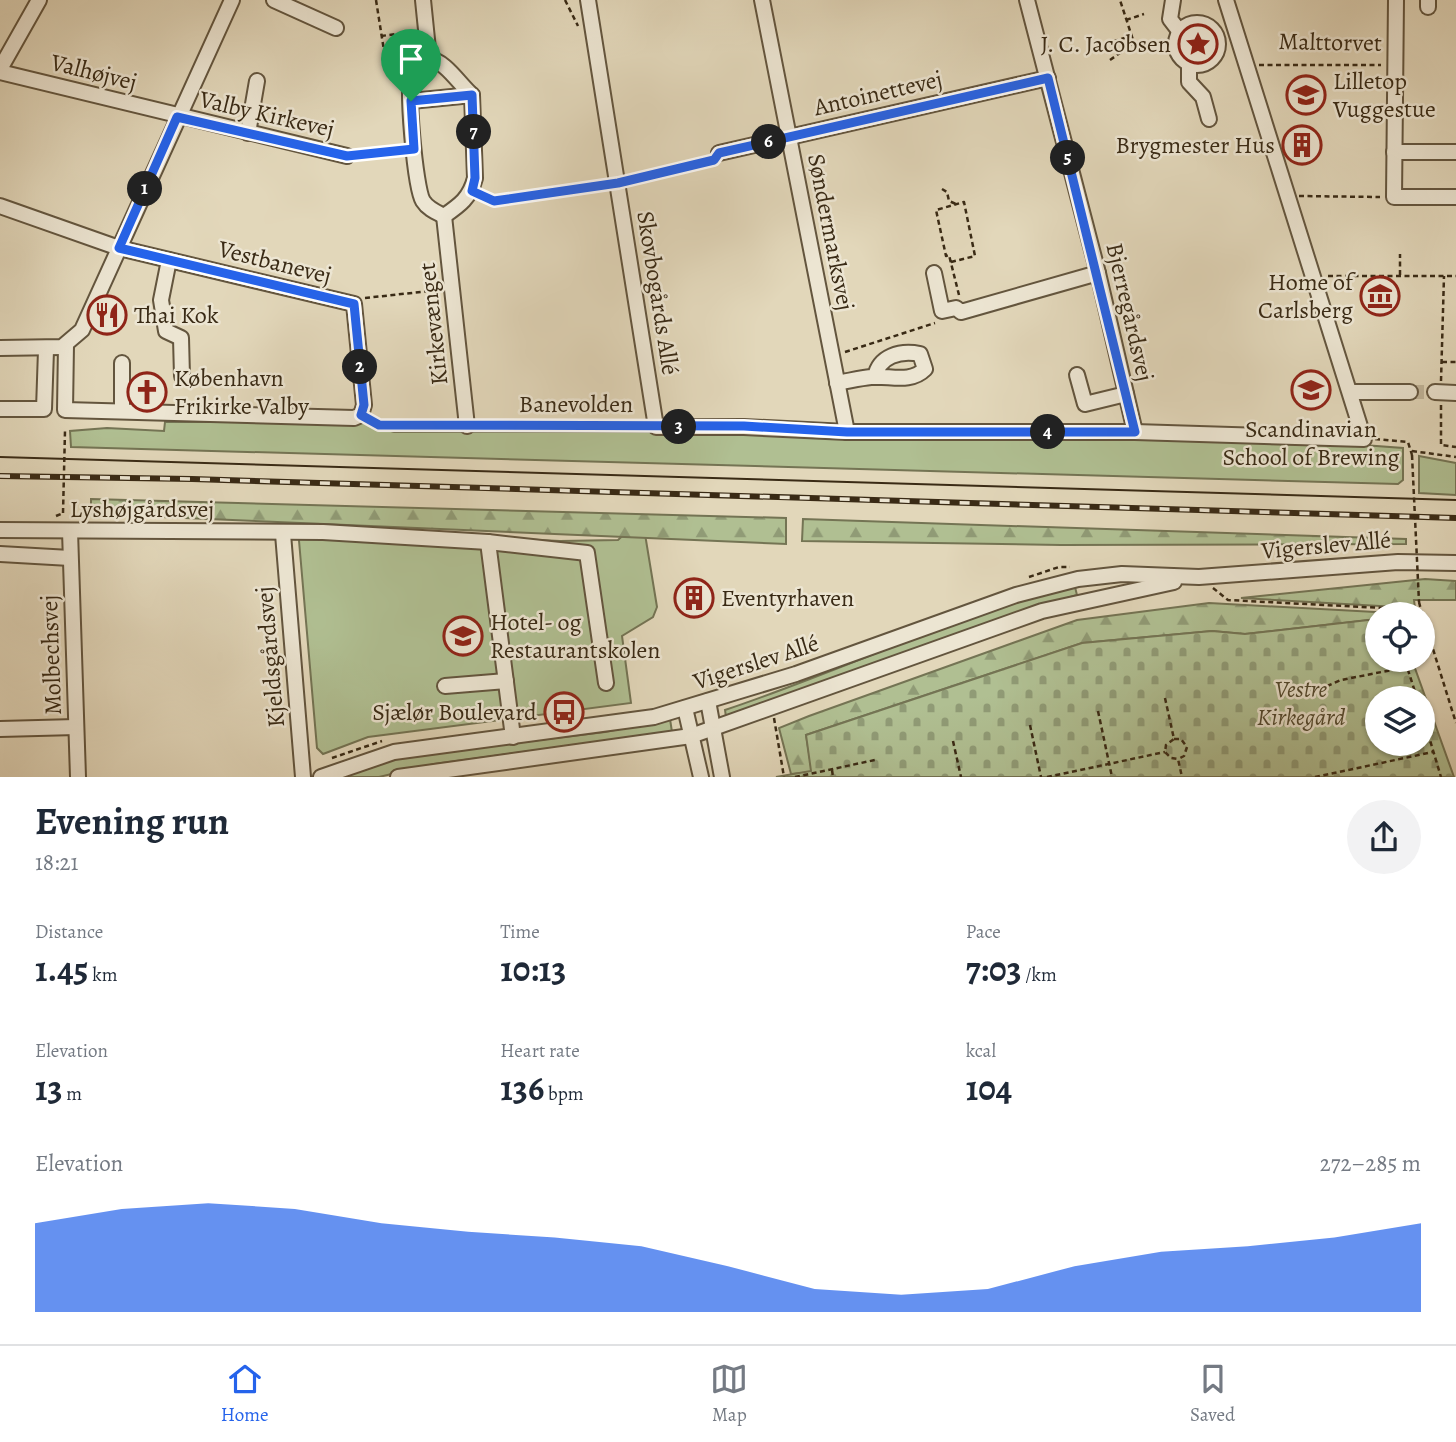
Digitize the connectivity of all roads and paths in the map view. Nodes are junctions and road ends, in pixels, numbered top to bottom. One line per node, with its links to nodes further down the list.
1 (39, 0): 28 (street, Valhøjvej)
2 (232, 0): 34 (street)
3 (274, 0): 15 (street)
4 (376, 0): 19 (path)
5 (423, 0): 16 (street)
6 (588, 0): 43 (street, Skovbogårds Allé)
7 (762, 0): 37 (street, Søndermarksvej)
8 (1027, 0): 30 (street, Bjerregårdsvej)
9 (1120, 0): 14 (path)
10 (1173, 0): 17 (street)
11 (1226, 0): 18 (street)
12 (1396, 0): 27 (street, Malttorvet)
13 (1144, 15): 14 (path)
14 (1126, 20): 20 (path)
15 (336, 28)
16 (426, 31): 19 (path); 23 (street)
17 (1180, 32): 21 (street); 25 (street)
18 (1235, 32): 21 (street); 60 (street)
19 (381, 36): 29 (path)
20 (1131, 36): 22 (path); 24 (path)
21 (1218, 38): 25 (street)
22 (1105, 44)
23 (429, 59): 29 (street); 32 (street)
24 (1110, 60)
25 (1189, 63): 35 (street)
26 (1265, 64): 27 (path, Malttorvet)
27 (1395, 65): 39 (street, Malttorvet)
28 (0, 70): 34 (street, Valhøjvej)
29 (412, 71): 33 (street)
30 (1048, 78): 37 (street, Antoinettevej); 58 (street, Bjerregårdsvej)
31 (257, 81): 36 (street)
32 (472, 95): 33 (street); 45 (street)
33 (411, 101): 38 (street)
34 (177, 117): 36 (street, Valby Kirkevej); 54 (street)
35 (1209, 119)
36 (248, 133): 42 (street, Valby Kirkevej)
37 (789, 137): 41 (street, Antoinettevej); 70 (street, Søndermarksvej)
38 (414, 149): 42 (path); 53 (street)
39 (1394, 152): 40 (street); 47 (street, Malttorvet)
40 (1456, 152)
41 (719, 153): 43 (path)
42 (347, 156)
43 (618, 183): 45 (path); 86 (street, Skovbogårds Allé)
44 (942, 190): 49 (path)
45 (472, 191): 53 (street)
46 (1303, 196): 47 (path)
47 (1394, 197): 48 (street)
48 (1456, 197)
49 (949, 201): 50 (path); 52 (path)
50 (956, 204): 52 (path); 57 (path)
51 (0, 205): 54 (street, Vestbanevej)
52 (946, 207): 57 (path)
53 (444, 216): 64 (street, Kirkevænget)
54 (119, 248): 56 (street, Vestbanevej); 67 (street)
55 (1401, 254): 61 (path)
56 (169, 260): 75 (street); 84 (street, Vestbanevej)
57 (951, 262): 66 (path)
58 (1098, 273): 66 (street); 81 (street, Bjerregårdsvej)
59 (934, 274): 66 (street)
60 (1314, 276): 61 (path); 78 (street)
61 (1400, 276): 62 (path)
62 (1444, 276): 63 (path); 71 (path)
63 (1456, 276)
64 (452, 289): 65 (path); 85 (street, Kirkevænget)
65 (364, 298)
66 (962, 312): 70 (path)
67 (66, 345): 69 (street); 83 (street)
68 (0, 348): 69 (street)
69 (46, 350): 82 (street)
70 (832, 356): 77 (street, Søndermarksvej)
71 (1442, 362): 72 (path); 80 (path)
72 (1456, 362)
73 (122, 363): 83 (street)
74 (1077, 375): 81 (street)
75 (182, 376)
76 (875, 377): 77 (street)
77 (837, 383): 88 (street, Søndermarksvej)
78 (1350, 392): 79 (street); 90 (street)
79 (1410, 392)
80 (1444, 392): 91 (path)
81 (1126, 394): 89 (street, Bjerregårdsvej)
82 (0, 409)
83 (122, 411): 84 (street)
84 (361, 415): 85 (path, Banevolden)
85 (467, 426): 86 (path, Banevolden)
86 (656, 427): 88 (street, Banevolden)
87 (65, 431): 94 (path, bridge)
88 (847, 432): 89 (street, Banevolden)
89 (1135, 432): 90 (street, Banevolden)
90 (1364, 439): 92 (path)
91 (1456, 447)
92 (1412, 453): 93 (path); 105 (path, bridge)
93 (1456, 457)
94 (63, 513)
95 (0, 530): 96 (street, Lyshøjgårdsvej)
96 (70, 531): 97 (street, Lyshøjgårdsvej); 100 (street, Molbechsvej)
97 (283, 534): 98 (street, Lyshøjgårdsvej); 138 (street, Kjeldsgårdsvej)
98 (488, 542): 108 (street); 109 (street, Lyshøjgårdsvej)
99 (0, 554): 100 (street)
100 (70, 558): 120 (street, Molbechsvej)
101 (1456, 563): 103 (street, Vigerslev Allé)
102 (1073, 568): 104 (path)
103 (1199, 577): 106 (path); 114 (street, Vigerslev Allé); 116 (street, Vigerslev Allé)
104 (1027, 578)
105 (1419, 602)
106 (1365, 610)
107 (1435, 656): 118 (path)
108 (506, 681): 110 (street); 124 (street)
109 (606, 683)
110 (444, 686)
111 (1327, 686): 112 (path)
112 (1413, 686)
113 (1165, 698): 125 (path)
114 (708, 701): 115 (street, Vigerslev Allé); 122 (street)
115 (685, 708): 123 (street); 124 (street, Vigerslev Allé)
116 (772, 708): 122 (street, Vigerslev Allé); 143 (path)
117 (1098, 711): 134 (path)
118 (1456, 723)
119 (1030, 725): 147 (path)
120 (76, 727): 121 (street); 137 (street, Molbechsvej)
121 (0, 729)
122 (714, 729): 123 (street, Vigerslev Allé); 142 (street)
123 (691, 736): 133 (street, Vigerslev Allé); 141 (street)
124 (513, 737): 135 (street, Vigerslev Allé)
125 (1174, 739): 128 (path); 131 (path)
126 (388, 740): 135 (path)
127 (953, 741): 146 (path)
128 (1166, 752): 131 (path); 134 (path)
129 (1414, 756): 151 (path)
130 (1434, 756): 152 (path)
131 (1178, 759): 150 (path)
132 (875, 760): 136 (path)
133 (512, 761): 139 (street, Vigerslev Allé); 140 (street)
134 (1109, 764): 148 (path); 149 (path)
135 (321, 770)
136 (832, 770): 144 (path); 145 (path)
137 (78, 777)
138 (303, 777)
139 (398, 777)
140 (514, 777)
141 (701, 777)
142 (722, 777)
143 (784, 777)
144 (795, 777)
145 (833, 777)
146 (961, 777)
147 (1041, 777)
148 (1047, 777)
149 (1112, 777)
150 (1182, 777)
151 (1315, 777)
152 (1441, 777)

